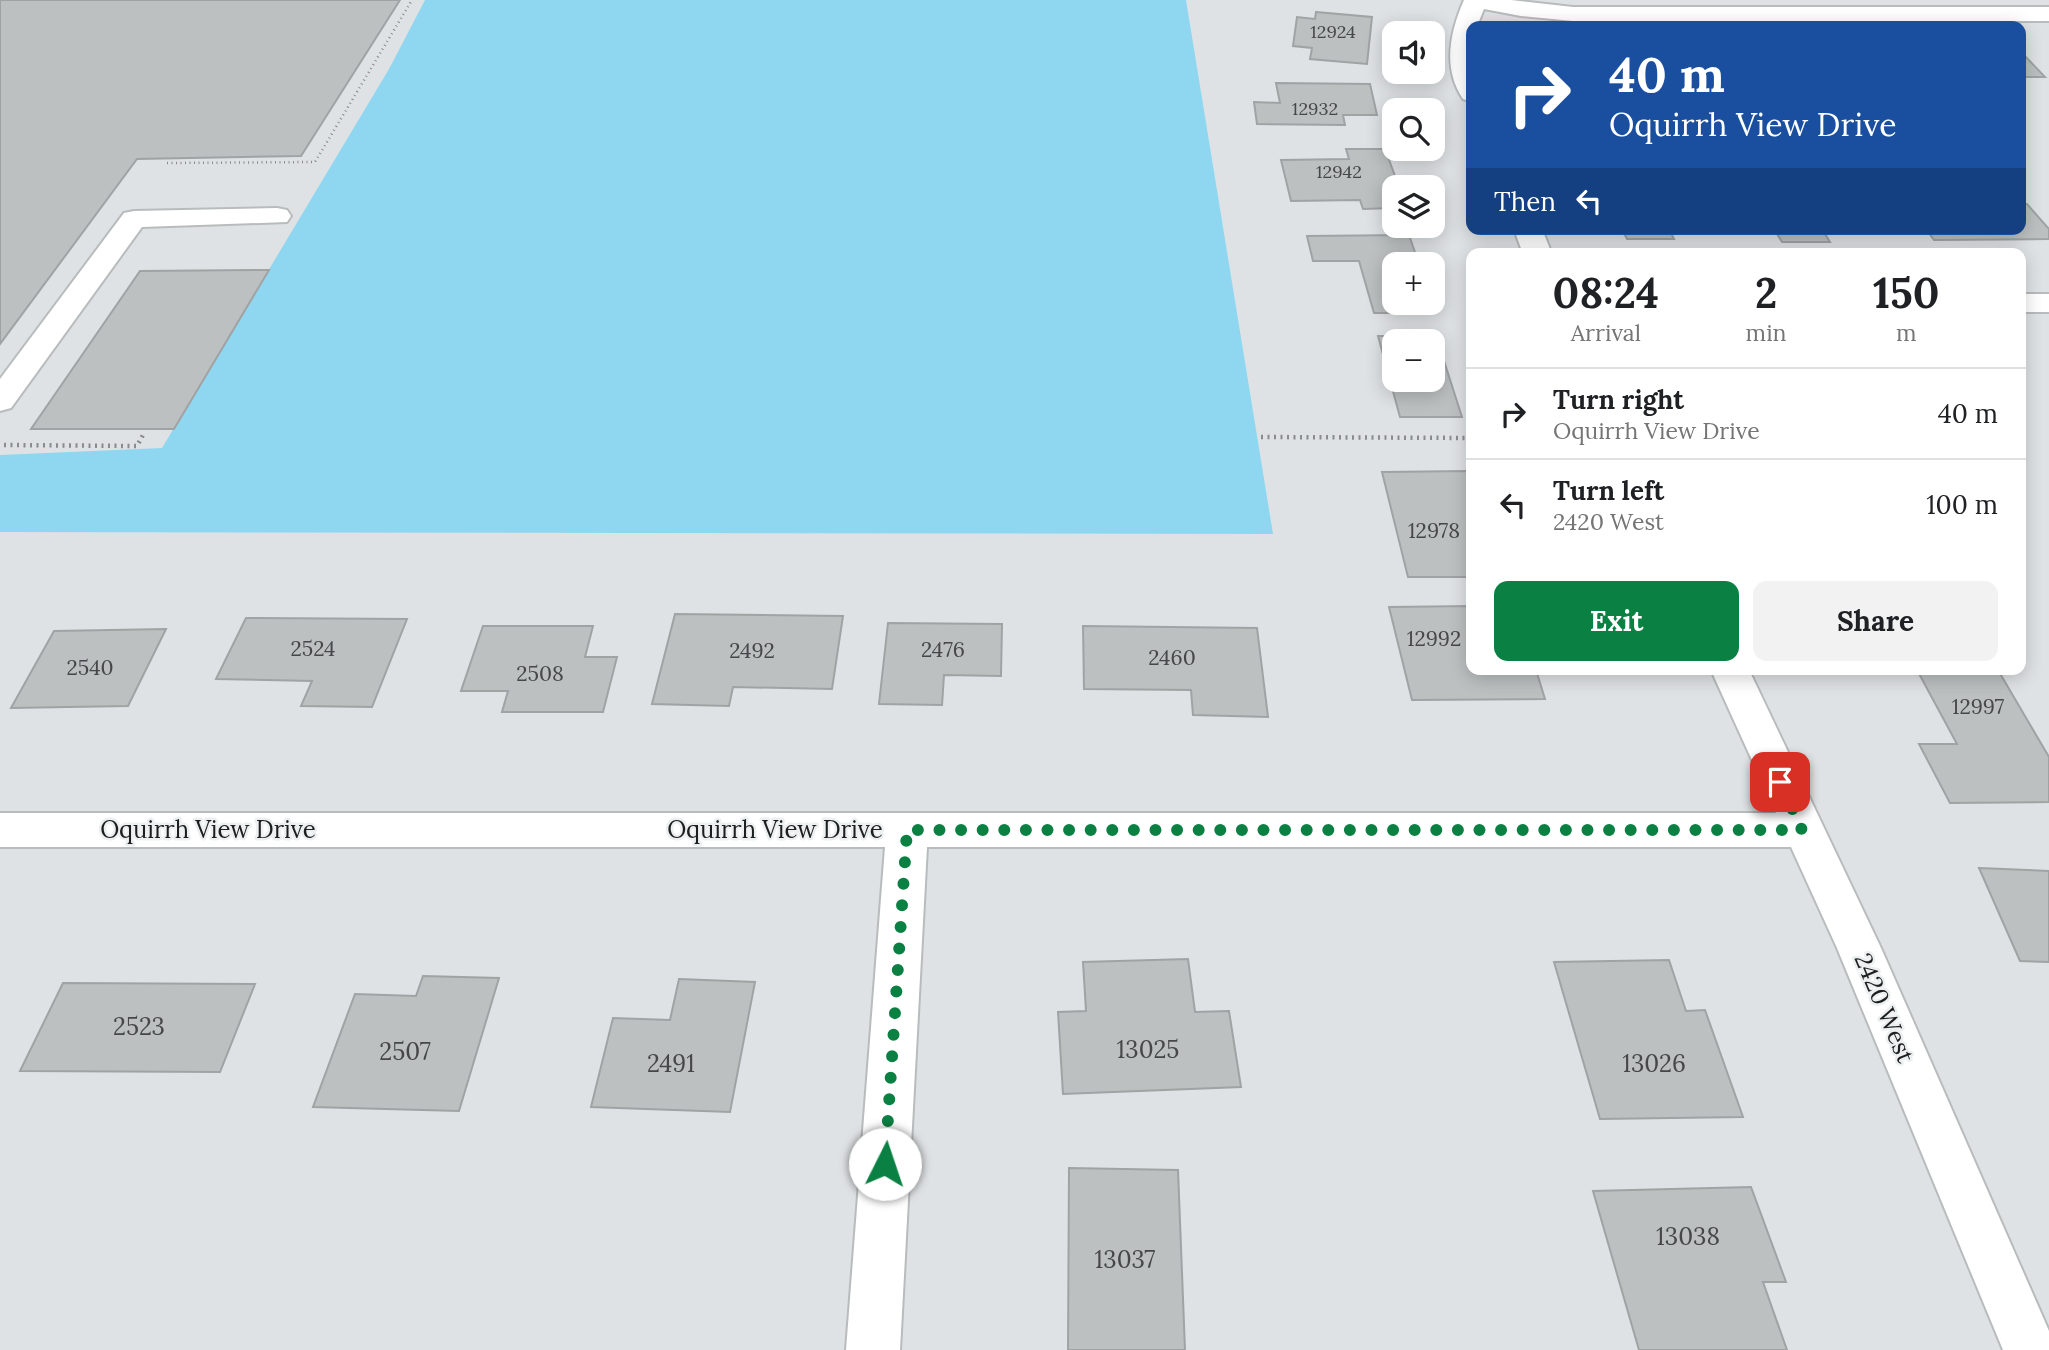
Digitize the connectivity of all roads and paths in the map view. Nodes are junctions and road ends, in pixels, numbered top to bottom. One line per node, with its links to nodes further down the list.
1 (412, 0): 7 (path)
2 (1476, 0): 3 (street); 4 (street)
3 (2049, 13)
4 (1467, 21)
5 (1466, 23): 6 (street)
6 (1466, 72)
7 (167, 163)
8 (277, 216): 11 (street)
9 (2026, 303): 10 (street)
10 (2049, 303)
11 (0, 401)
12 (144, 435): 15 (path)
13 (1261, 437): 14 (path)
14 (1466, 438)
15 (4, 445)
16 (1733, 675): 19 (street, 2420 West)
17 (0, 830): 18 (street, Oquirrh View Drive)
18 (907, 830): 19 (street, Oquirrh View Drive); 20 (street)
19 (1802, 830): 21 (street, 2420 West)
20 (873, 1350)
21 (2030, 1350)

